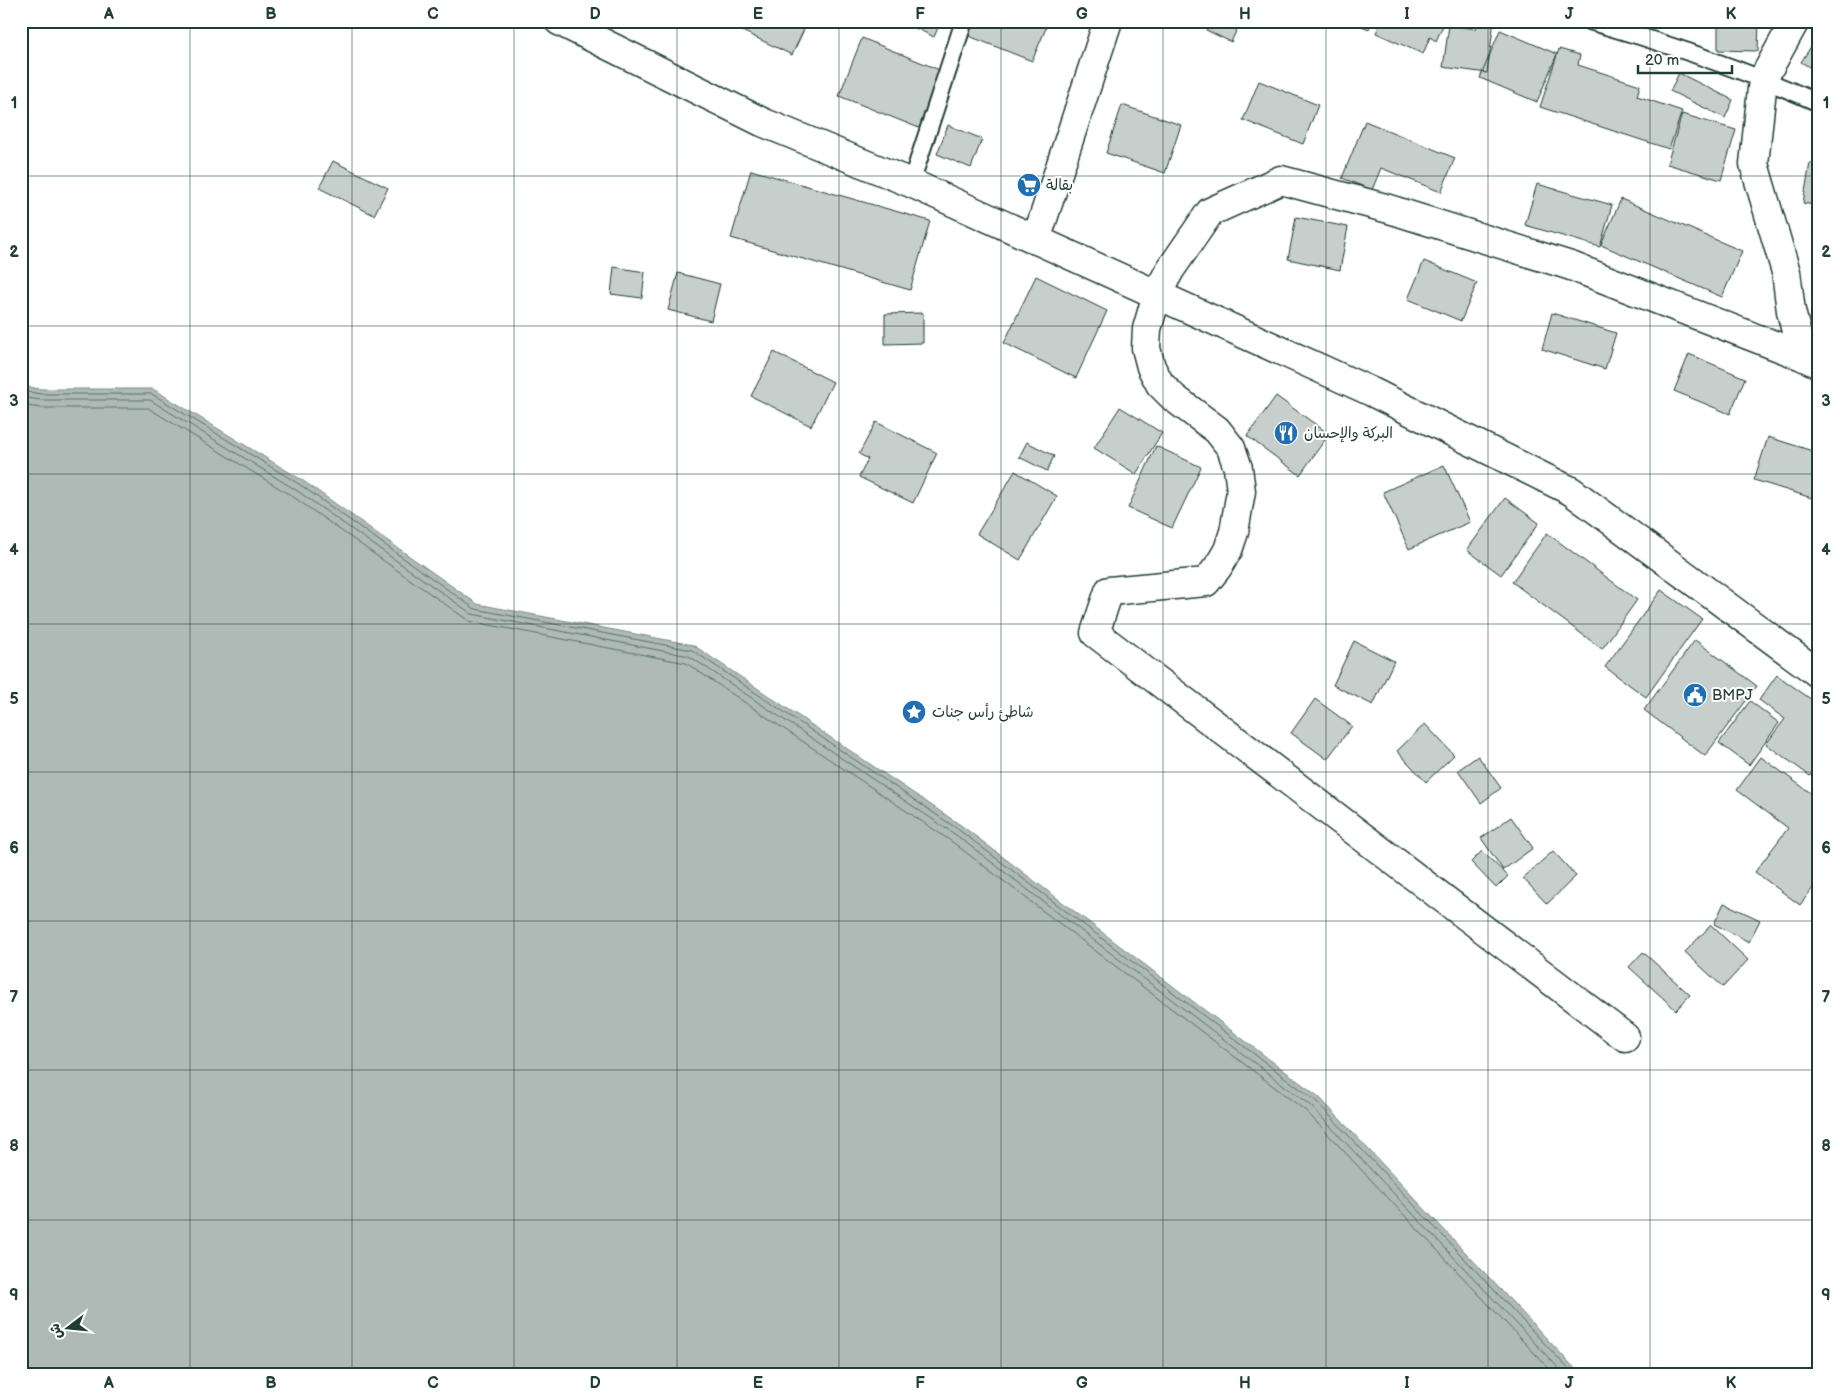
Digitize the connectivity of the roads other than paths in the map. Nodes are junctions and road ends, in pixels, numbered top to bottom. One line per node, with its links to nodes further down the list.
1 (559, 21): 8 (street)
2 (964, 21): 8 (lane)
3 (1108, 21): 9 (street)
4 (1589, 21): 6 (lane)
5 (1795, 21): 6 (street)
6 (1763, 79): 7 (lane); 11 (street)
7 (1819, 103)
8 (911, 183): 9 (street)
9 (1036, 240): 10 (street)
10 (1157, 294): 11 (street); 12 (street); 13 (street)
11 (1810, 360)
12 (1819, 674)
13 (1625, 1037)

